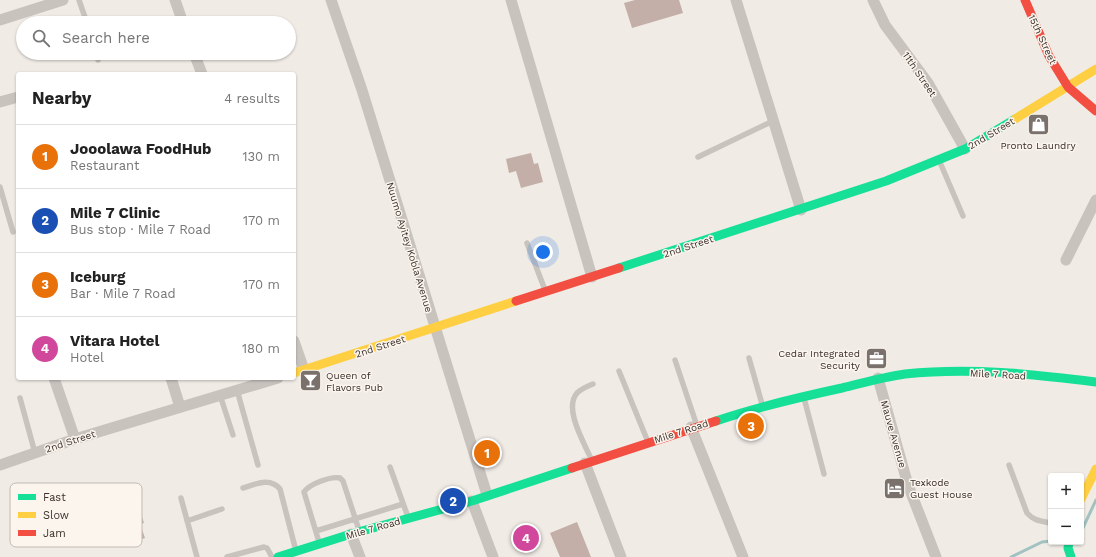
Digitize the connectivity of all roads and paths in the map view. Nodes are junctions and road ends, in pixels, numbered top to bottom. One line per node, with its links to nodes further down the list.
1 (63, 0): 9 (street)
2 (79, 0): 10 (lane)
3 (175, 0): 11 (street)
4 (331, 0): 33 (street, Nuumo Ayitey Kobla Avenue)
5 (511, 0): 31 (street)
6 (736, 0): 20 (street)
7 (873, 0): 21 (street, 11th Street)
8 (1025, 0): 16 (street, 15th Street)
9 (39, 3): 12 (street)
10 (85, 16)
11 (181, 16)
12 (0, 20)
13 (197, 60): 15 (street)
14 (1096, 68): 16 (street, 2nd Street)
15 (201, 72)
16 (1068, 87): 19 (street, 15th Street); 21 (street, 2nd Street)
17 (16, 98): 18 (street)
18 (0, 102)
19 (1096, 111)
20 (773, 122): 22 (lane); 26 (street)
21 (965, 149): 23 (street, 2nd Street)
22 (698, 157)
23 (939, 160): 26 (street, 2nd Street); 27 (lane)
24 (0, 187): 28 (lane)
25 (1096, 200): 30 (street)
26 (800, 210): 31 (street, 2nd Street)
27 (963, 216)
28 (13, 232)
29 (527, 242): 32 (lane)
30 (1066, 260)
31 (592, 277): 32 (street, 2nd Street)
32 (546, 292): 33 (street, 2nd Street)
33 (435, 328): 38 (street, 2nd Street); 65 (street, Nuumo Ayitey Kobla Avenue)
34 (296, 353): 38 (street)
35 (749, 358): 49 (lane)
36 (675, 360): 51 (lane)
37 (619, 371): 54 (lane)
38 (299, 372)
39 (878, 378): 43 (street, Mile 7 Road); 47 (street, Mile 7 Road); 88 (street, Mauve Avenue)
40 (55, 380): 53 (street)
41 (172, 380): 50 (street)
42 (271, 380): 45 (street, 2nd Street)
43 (1096, 382)
44 (593, 384): 56 (lane)
45 (237, 390): 46 (street, 2nd Street); 58 (lane)
46 (220, 395): 50 (street, 2nd Street); 52 (lane)
47 (803, 396): 49 (street, Mile 7 Road); 62 (lane)
48 (20, 398): 55 (lane)
49 (763, 406): 51 (street, Mile 7 Road)
50 (180, 407): 53 (street, 2nd Street)
51 (694, 427): 54 (street, Mile 7 Road); 87 (street)
52 (233, 435)
53 (75, 439): 55 (street, 2nd Street)
54 (648, 442): 56 (street, Mile 7 Road)
55 (35, 453): 57 (street, 2nd Street)
56 (588, 462): 65 (street, Mile 7 Road); 86 (street)
57 (0, 465)
58 (258, 465)
59 (1009, 465): 74 (lane)
60 (390, 466): 68 (lane)
61 (1096, 469): 64 (street)
62 (824, 474)
63 (243, 488): 79 (lane)
64 (1084, 493)
65 (487, 495): 67 (street, Mile 7 Road)
66 (181, 498): 73 (lane)
67 (472, 500): 71 (street, Mile 7 Road); 85 (street)
68 (403, 504): 70 (lane); 71 (lane)
69 (222, 509): 73 (lane)
70 (374, 513): 72 (lane); 75 (lane)
71 (408, 518): 75 (street, Mile 7 Road)
72 (356, 519): 76 (lane); 76 (lane); 77 (lane)
73 (187, 522): 80 (lane)
74 (1048, 522)
75 (379, 527): 77 (street, Mile 7 Road)
76 (316, 531): 78 (lane)
77 (356, 533): 78 (street, Mile 7 Road); 84 (street)
78 (320, 544): 79 (street, Mile 7 Road)
79 (296, 552): 83 (street, Mile 7 Road)
80 (197, 557)
81 (227, 557): 82 (lane)
82 (272, 557)
83 (278, 557)
84 (360, 557)
85 (493, 557)
86 (621, 557)
87 (743, 557)
88 (936, 557)

